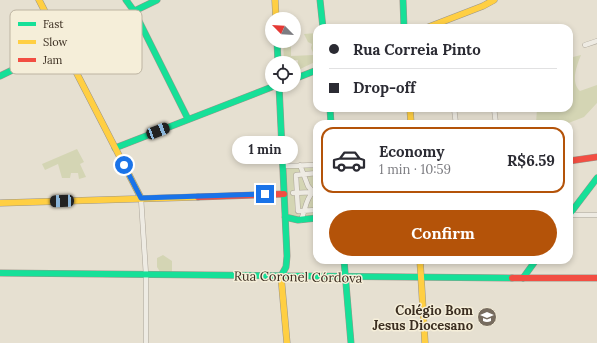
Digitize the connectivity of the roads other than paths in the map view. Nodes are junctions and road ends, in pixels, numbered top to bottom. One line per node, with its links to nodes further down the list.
1 (39, 0): 8 (street)
2 (126, 0): 9 (street)
3 (157, 0): 10 (street)
4 (275, 0): 11 (street)
5 (320, 0): 12 (street)
6 (403, 0): 13 (street)
7 (494, 0): 14 (street)
8 (44, 10)
9 (133, 10)
10 (138, 10)
11 (276, 12)
12 (322, 24)
13 (404, 24)
14 (436, 24)
15 (142, 28): 25 (street)
16 (597, 41): 17 (street)
17 (585, 45)
18 (10, 71): 21 (street)
19 (313, 72): 22 (street)
20 (77, 74): 26 (street)
21 (0, 76)
22 (301, 76)
23 (265, 90): 25 (street)
24 (278, 92): 32 (street)
25 (188, 120): 26 (street)
26 (115, 148): 41 (street)
27 (594, 158): 28 (street); 30 (street)
28 (573, 161)
29 (313, 164): 31 (street)
30 (597, 164)
31 (300, 165): 32 (street); 34 (street)
32 (283, 166): 39 (street)
33 (313, 173): 34 (street)
34 (304, 174): 36 (street); 38 (street)
35 (597, 178): 44 (street)
36 (313, 190)
37 (313, 192): 38 (street)
38 (295, 193): 45 (street)
39 (284, 194): 41 (street); 48 (street)
40 (313, 194): 45 (street)
41 (141, 198): 42 (street); 55 (street)
42 (0, 203)
43 (313, 210): 45 (street)
44 (573, 210)
45 (305, 211): 50 (street)
46 (573, 215): 47 (street)
47 (597, 215)
48 (285, 217): 50 (street); 56 (street)
49 (313, 218): 50 (street)
50 (301, 220)
51 (344, 264): 57 (street)
52 (420, 264): 58 (street)
53 (533, 264): 59 (street)
54 (0, 273): 55 (street, Rua Coronel Córdova)
55 (146, 275): 56 (street, Rua Coronel Córdova); 61 (street)
56 (281, 276): 57 (street, Rua Coronel Córdova); 62 (street)
57 (346, 277): 58 (street, Rua Coronel Córdova); 63 (street)
58 (421, 278): 59 (street, Rua Coronel Córdova); 64 (street)
59 (522, 278): 60 (street, Rua Coronel Córdova)
60 (597, 278)
61 (146, 343)
62 (287, 343)
63 (351, 343)
64 (425, 343)

